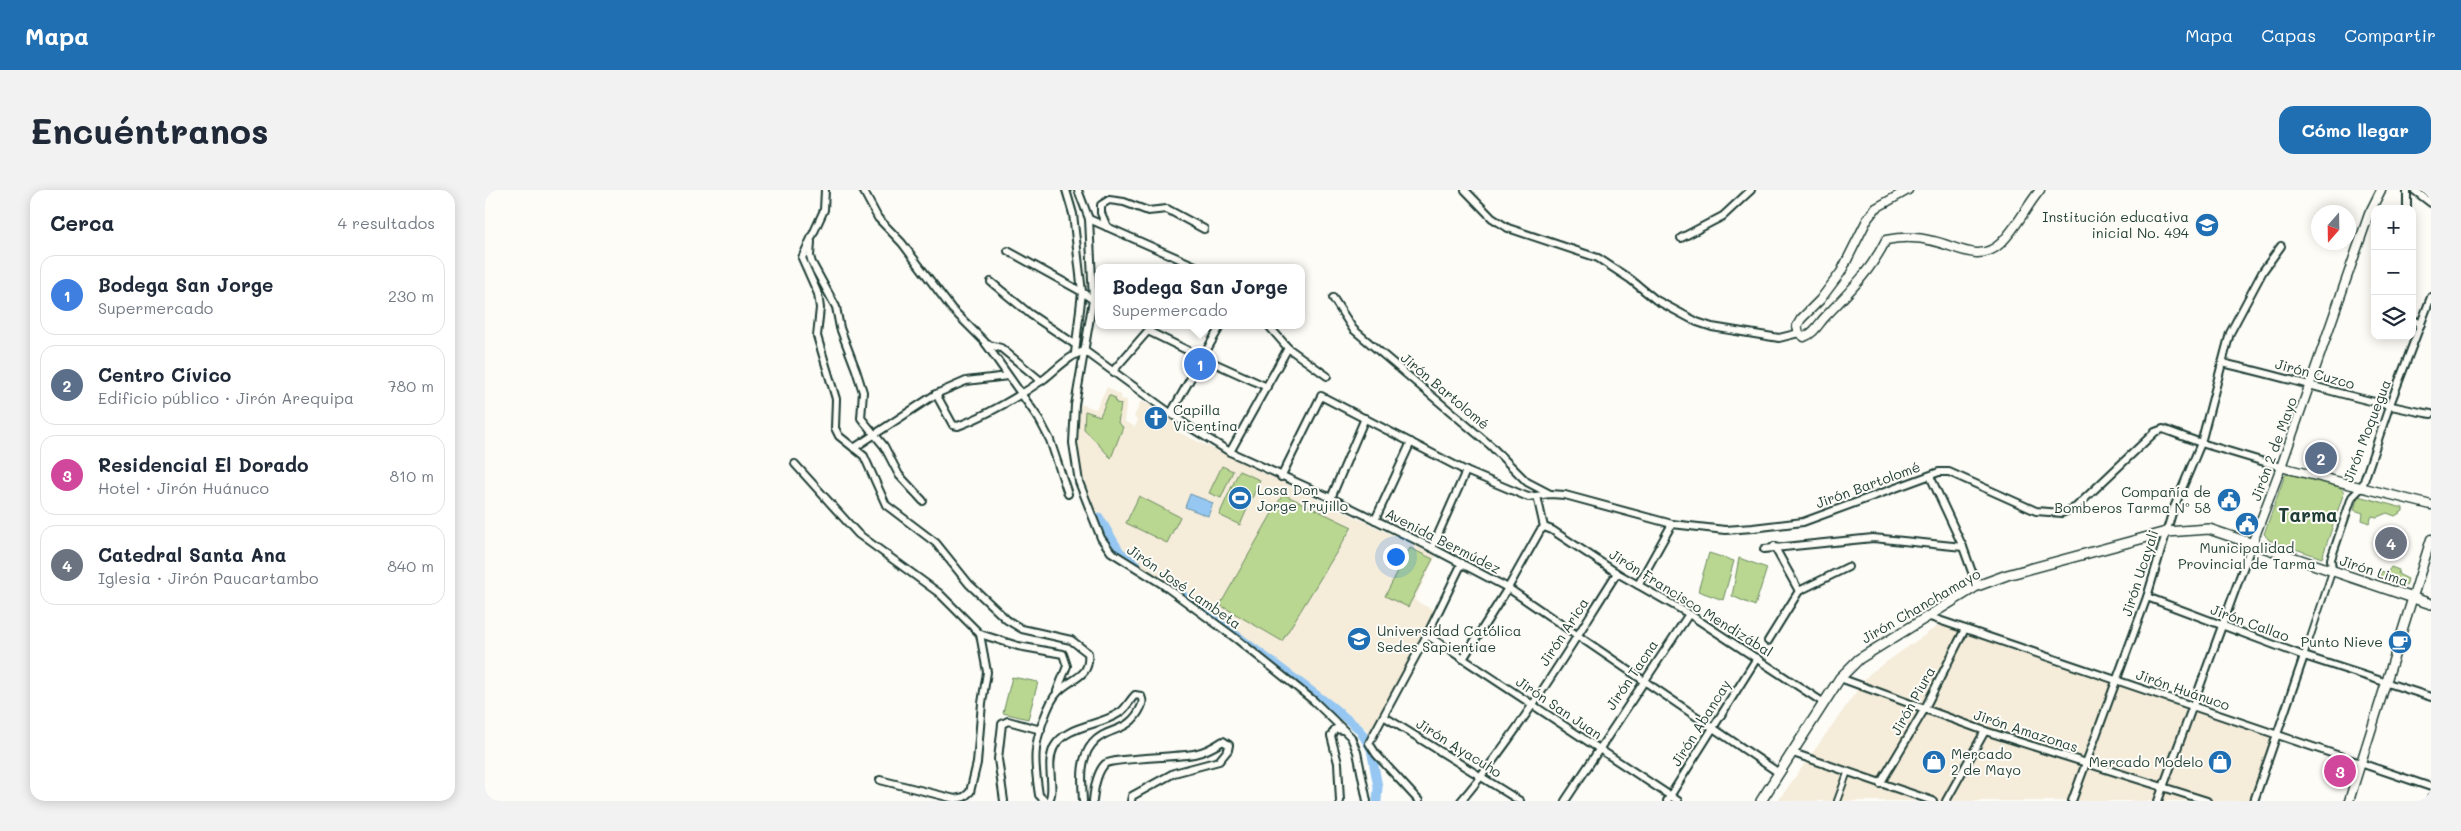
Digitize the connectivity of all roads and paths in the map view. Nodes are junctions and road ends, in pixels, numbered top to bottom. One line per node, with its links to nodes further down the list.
1 (825, 190): 18 (street)
2 (863, 190): 34 (street)
3 (1066, 190): 23 (street)
4 (1078, 190): 14 (street, Jirón José Lambeta)
5 (1465, 190): 33 (street)
6 (1751, 190): 17 (street)
7 (1908, 190): 33 (street)
8 (2040, 190): 33 (street)
9 (2381, 190): 46 (street, Jirón 2 de Mayo)
10 (2407, 190): 13 (street)
11 (2414, 190): 12 (street)
12 (2431, 203)
13 (2407, 205)
14 (1089, 220): 15 (street); 26 (street, Jirón José Lambeta)
15 (1107, 227): 16 (street); 21 (street)
16 (1205, 228)
17 (1681, 238)
18 (811, 239): 53 (street); 56 (street)
19 (2281, 246): 40 (street, Jirón Ucayali)
20 (1008, 251): 23 (street)
21 (1192, 264)
22 (991, 282): 35 (street)
23 (1082, 292): 26 (street); 35 (street)
24 (1333, 298): 65 (street, Jirón Bartolomé)
25 (2431, 298): 28 (street, Jirón Moquegua)
26 (1093, 300): 37 (street, Jirón José Lambeta)
27 (2416, 321): 28 (street)
28 (2421, 324): 49 (street, Jirón Moquegua)
29 (1149, 329): 41 (street)
30 (1152, 329): 39 (street)
31 (1219, 329): 39 (street)
32 (1271, 329): 36 (street)
33 (1799, 333)
34 (986, 344): 42 (street); 44 (street)
35 (1076, 345): 38 (street)
36 (1288, 348): 43 (street); 45 (street)
37 (1085, 351): 38 (street); 41 (street, Avenida Bermúdez); 115 (street, Jirón José Lambeta)
38 (1075, 353): 44 (street)
39 (1203, 358): 45 (street); 50 (street)
40 (2221, 364): 46 (street, Jirón Cuzco); 55 (street, Jirón Ucayali)
41 (1113, 371): 50 (street, Avenida Bermúdez)
42 (1008, 376): 47 (street); 48 (street)
43 (1327, 376)
44 (1041, 381): 47 (street)
45 (1267, 387): 57 (street)
46 (2310, 387): 49 (street, Jirón Cuzco); 59 (street, Jirón 2 de Mayo)
47 (1020, 393): 48 (street); 64 (street)
48 (936, 394): 53 (street)
49 (2389, 407): 51 (street, Jirón Cuzco); 63 (street, Jirón Moquegua)
50 (1171, 413): 57 (street, Avenida Bermúdez)
51 (2431, 414)
52 (1365, 418): 54 (street); 62 (street); 67 (street)
53 (873, 436): 56 (street); 68 (street)
54 (1411, 442): 60 (street); 70 (street)
55 (2201, 443): 59 (street); 61 (street, Jirón Bartolomé); 73 (street, Jirón Ucayali)
56 (854, 448): 106 (street)
57 (1230, 452): 62 (street, Avenida Bermúdez)
58 (795, 464): 95 (street)
59 (2281, 467): 63 (street); 75 (street, Jirón 2 de Mayo)
60 (1466, 470): 66 (street); 78 (street)
61 (1931, 476): 71 (street, Jirón Bartolomé); 77 (street)
62 (1281, 477): 67 (street, Avenida Bermúdez)
63 (2362, 486): 69 (street); 83 (street, Jirón Moquegua)
64 (1068, 494)
65 (1550, 494): 66 (street, Jirón Bartolomé); 71 (street, Jirón Bartolomé)
66 (1537, 496): 72 (street)
67 (1331, 498): 70 (street, Avenida Bermúdez)
68 (923, 500)
69 (2431, 505)
70 (1375, 520): 78 (street, Avenida Bermúdez)
71 (1672, 524): 84 (street)
72 (1544, 527): 82 (street, Jirón Francisco Mendizábal); 86 (street)
73 (2166, 532): 75 (main road, Jirón Chanchamayo); 85 (main road, Jirón Chanchamayo); 88 (street, Jirón Ucayali)
74 (2431, 540): 89 (street)
75 (2252, 544): 83 (main road, Jirón Lima); 93 (street, Jirón 2 de Mayo)
76 (1775, 546): 77 (street); 79 (street); 87 (street)
77 (1963, 547): 85 (street)
78 (1432, 548): 80 (street, Avenida Bermúdez)
79 (1764, 549)
80 (1462, 563): 86 (street, Avenida Bermúdez); 96 (street)
81 (1848, 567): 87 (street)
82 (1617, 572): 84 (street, Jirón Francisco Mendizábal); 97 (street, Jirón Arica)
83 (2331, 572): 89 (main road, Jirón Lima); 99 (street, Jirón Moquegua)
84 (1639, 585): 91 (street, Jirón Francisco Mendizábal)
85 (1977, 586): 92 (main road, Jirón Chanchamayo)
86 (1508, 588): 97 (street, Avenida Bermúdez); 101 (street)
87 (1799, 591): 98 (street)
88 (2147, 597): 93 (street, Jirón Callao); 103 (street, Jirón Ucayali)
89 (2414, 598): 90 (main road, Jirón Lima); 105 (street)
90 (2431, 604)
91 (1689, 614): 100 (street, Jirón Francisco Mendizábal); 104 (street, Jirón Tacna)
92 (1927, 616): 94 (street, Jirón Huánuco); 102 (main road, Jirón Chanchamayo)
93 (2221, 626): 99 (street, Jirón Callao); 110 (street, Jirón 2 de Mayo)
94 (1965, 629): 103 (street, Jirón Huánuco); 111 (street, Jirón Piura)
95 (980, 634): 106 (street); 125 (street)
96 (1427, 635): 101 (street, Jirón San Juan); 112 (street)
97 (1577, 636): 104 (street, Avenida Bermúdez); 109 (street, Jirón Arica)
98 (1768, 640)
99 (2304, 656): 105 (street, Jirón Callao); 117 (street, Jirón Moquegua)
100 (1757, 658): 108 (street, Jirón Francisco Mendizábal); 113 (street, Jirón Abancay)
101 (1463, 659): 109 (street, Jirón San Juan)
102 (1840, 678): 108 (main road, Jirón Chanchamayo); 111 (street, Jirón Amazonas)
103 (2116, 680): 110 (street, Jirón Huánuco); 120 (street, Jirón Ucayali)
104 (1643, 681): 113 (street, Avenida Bermúdez); 118 (street, Jirón Tacna)
105 (2387, 683): 107 (street, Jirón Callao); 121 (street)
106 (1057, 693): 114 (street)
107 (2431, 697)
108 (1824, 703): 119 (main road, Jirón Chanchamayo)
109 (1532, 706): 118 (street, Jirón San Juan); 124 (street, Jirón Arica)
110 (2192, 706): 117 (street, Jirón Huánuco); 127 (street, Jirón 2 de Mayo)
111 (1924, 710): 116 (street, Jirón Amazonas); 126 (street, Jirón Piura)
112 (1385, 717): 124 (street, Jirón Ayacuho); 137 (street)
113 (1713, 727): 123 (street, Avenida Bermúdez); 129 (street, Jirón Abancay)
114 (1041, 730): 131 (street); 132 (street)
115 (1343, 730): 135 (street); 136 (street, Jirón José Lambeta)
116 (1985, 731): 120 (street, Jirón Amazonas); 145 (street)
117 (2276, 734): 121 (street, Jirón Huánuco); 149 (street, Jirón Moquegua)
118 (1598, 750): 129 (street, Jirón San Juan); 140 (street, Jirón Tacna)
119 (1793, 753): 122 (street); 123 (main road, Jirón Chanchamayo)
120 (2085, 763): 127 (street, Jirón Amazonas); 146 (street, Jirón Ucayali)
121 (2361, 763): 128 (street, Jirón Huánuco); 150 (street)
122 (1848, 771): 126 (street); 143 (street)
123 (1779, 773): 142 (main road, Jirón Chanchamayo)
124 (1481, 776): 138 (street, Jirón Arica); 139 (street, Jirón Ayacuho)
125 (880, 780)
126 (1880, 784): 144 (street)
127 (2162, 787): 147 (street, Jirón 2 de Mayo); 148 (street, Jirón Amazonas)
128 (2431, 787)
129 (1669, 798): 141 (street, Jirón San Juan)
130 (1134, 800): 134 (street)
131 (1004, 801)
132 (1047, 801): 133 (street)
133 (1083, 801)
134 (1093, 801)
135 (1340, 801)
136 (1367, 801)
137 (1419, 801)
138 (1461, 801)
139 (1520, 801)
140 (1565, 801)
141 (1678, 801)
142 (1761, 801)
143 (1837, 801)
144 (1933, 801)
145 (1946, 801)
146 (2071, 801)
147 (2157, 801)
148 (2207, 801)
149 (2254, 801)
150 (2349, 801)

